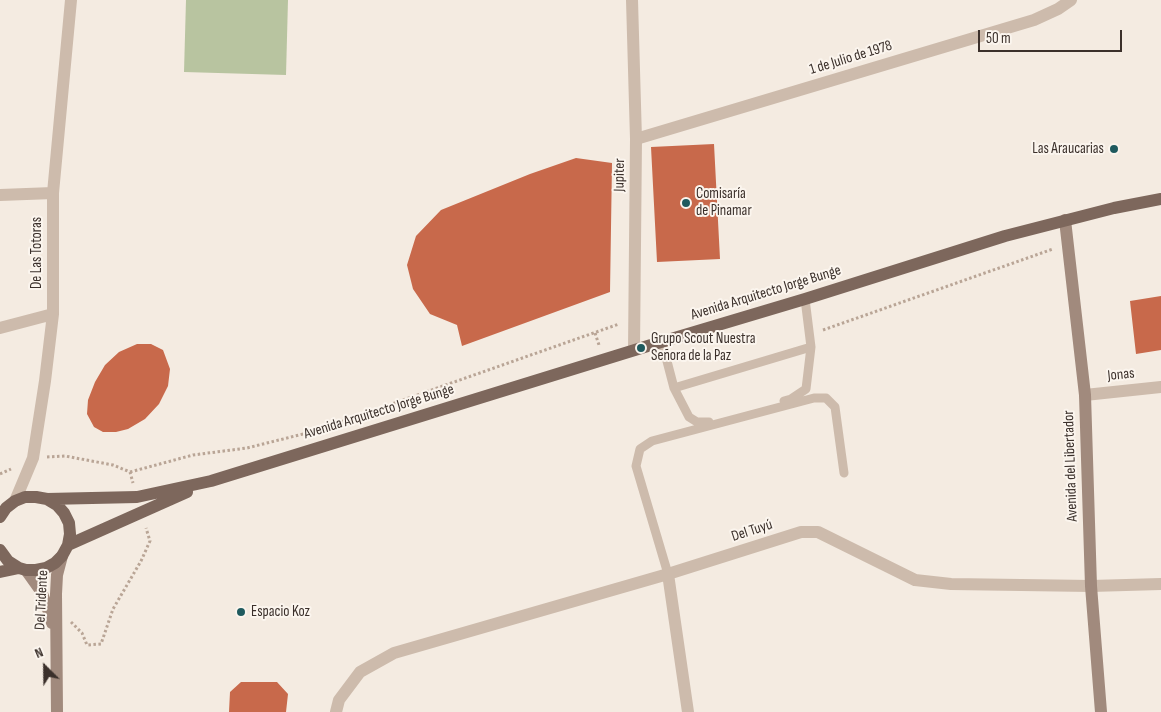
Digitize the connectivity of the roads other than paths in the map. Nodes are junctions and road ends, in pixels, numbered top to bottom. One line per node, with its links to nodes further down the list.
1 (71, 0): 5 (street, De Las Totoras)
2 (632, 0): 4 (street, Jupiter)
3 (1071, 0): 4 (street, 1 de Julio de 1978)
4 (636, 140): 14 (street, Jupiter)
5 (54, 193): 6 (street); 10 (street, De Las Totoras)
6 (0, 194)
7 (1161, 198): 8 (main road, Avenida Arquitecto Jorge Bunge)
8 (1065, 220): 9 (main road, Avenida Arquitecto Jorge Bunge); 17 (main road, Avenida del Libertador)
9 (805, 298): 12 (main road, Avenida Arquitecto Jorge Bunge); 13 (lane)
10 (53, 314): 11 (street); 21 (street, De Las Totoras)
11 (0, 328)
12 (662, 342): 14 (main road, Avenida Arquitecto Jorge Bunge); 16 (lane)
13 (811, 347): 16 (lane); 16 (lane)
14 (634, 350): 19 (main road, Avenida Arquitecto Jorge Bunge)
15 (1161, 387): 17 (street, Jonas)
16 (674, 388)
17 (1085, 395): 29 (main road, Avenida del Libertador)
18 (844, 473): 27 (lane)
19 (211, 481): 20 (main road, Avenida Arquitecto Jorge Bunge); 24 (main road, Avenida Arquitecto Jorge Bunge)
20 (47, 499): 21 (main road, Avenida Arquitecto Jorge Bunge); 24 (main road)
21 (15, 501): 22 (main road)
22 (0, 517)
23 (0, 550): 25 (main road)
24 (65, 550): 25 (main road, Avenida Arquitecto Jorge Bunge); 30 (main road, Del Tridente)
25 (23, 569): 26 (main road); 30 (main road, Del Tridente)
26 (0, 572)
27 (668, 574): 29 (street, Del Tuyú); 32 (street, Del Tuyú); 33 (street)
28 (1161, 584): 29 (street, Del Tuyú)
29 (1091, 586): 34 (main road, Avenida del Libertador)
30 (57, 646): 31 (main road, Del Tridente)
31 (57, 712)
32 (336, 712)
33 (688, 712)
34 (1101, 712)

